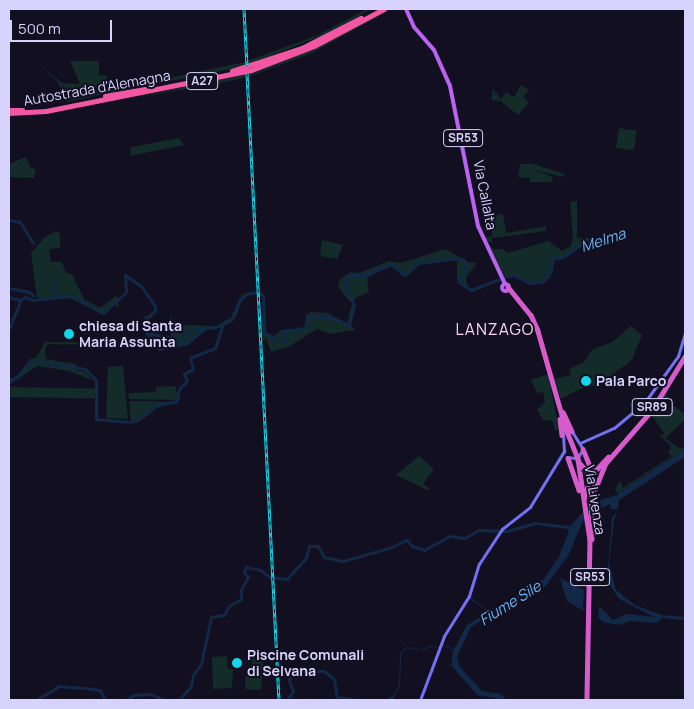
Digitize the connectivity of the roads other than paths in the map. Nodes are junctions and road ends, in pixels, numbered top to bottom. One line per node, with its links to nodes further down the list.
1 (377, 9): 4 (highway, Autostrada d'Alemagna / A27)
2 (384, 9): 4 (highway, Autostrada d'Alemagna / A27)
3 (406, 9): 5 (main road, Via Callalta / SR53)
4 (9, 112)
5 (505, 286): 8 (highway, SR53)
6 (685, 333): 9 (main road)
7 (685, 356): 16 (highway, SR89); 17 (highway, SR89)
8 (567, 431): 10 (main road); 12 (main road); 14 (highway, SR53, bridge)
9 (588, 442): 10 (main road); 11 (main road)
10 (580, 443): 11 (main road)
11 (583, 449): 14 (main road); 16 (highway)
12 (564, 451): 13 (main road); 15 (main road)
13 (568, 458): 14 (main road); 15 (main road); 18 (highway)
14 (577, 458): 16 (highway, Via Livenza / SR53); 18 (highway, Via Livenza / SR53)
15 (561, 460): 21 (main road)
16 (591, 475): 17 (highway); 19 (highway)
17 (594, 496): 20 (highway, Via Livenza / SR53)
18 (582, 498): 19 (highway, Via Livenza / SR53)
19 (585, 507): 20 (highway, Via Livenza / SR53)
20 (591, 531): 22 (highway, Via Livenza / SR53)
21 (420, 700)
22 (588, 700)

